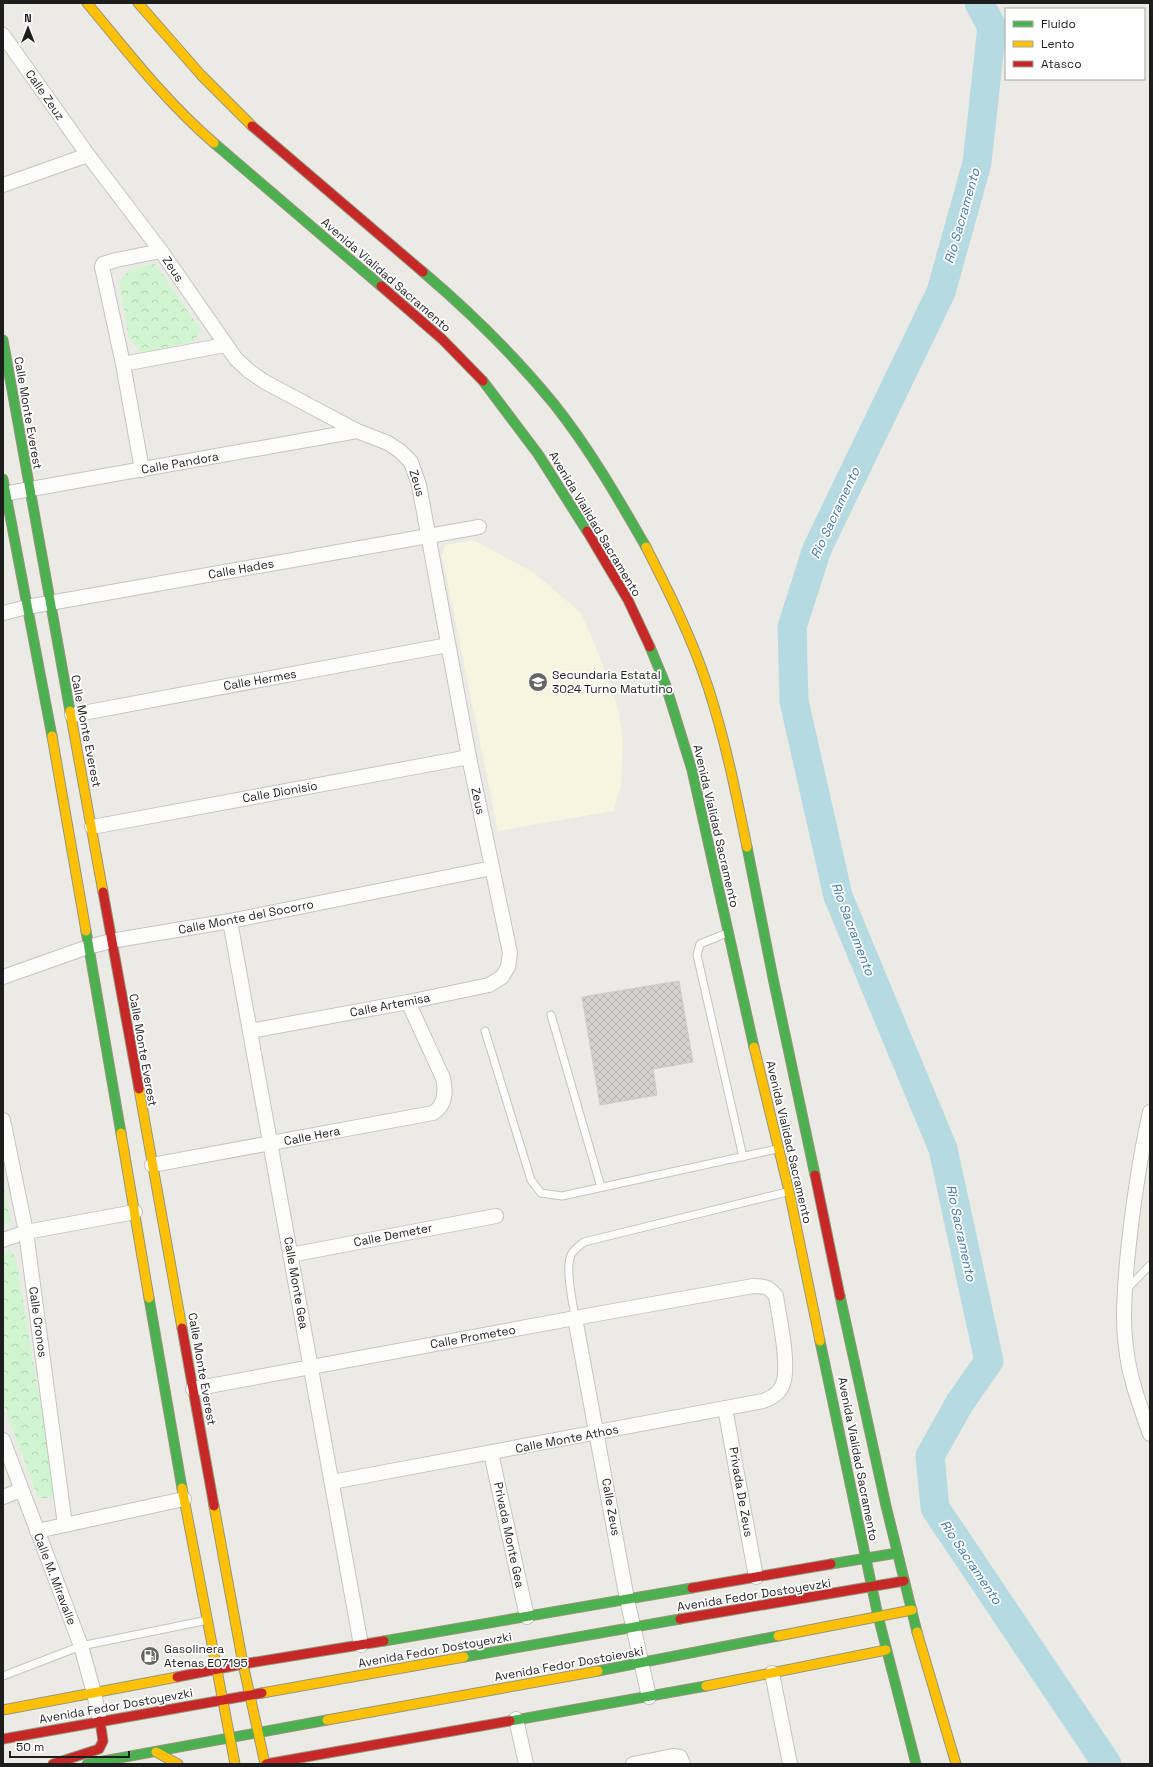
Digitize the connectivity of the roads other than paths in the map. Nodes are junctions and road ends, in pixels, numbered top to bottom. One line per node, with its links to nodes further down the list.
1 (87, 3): 26 (main road, Avenida Vialidad Sacramento)
2 (138, 3): 65 (main road, Avenida Vialidad Sacramento)
3 (3, 35): 4 (street, Calle Zeuz)
4 (88, 155): 5 (street); 6 (street, Zeus)
5 (3, 185)
6 (161, 251): 8 (street, Zeus); 9 (street)
7 (3, 340): 13 (main road, Calle Monte Everest)
8 (225, 345): 9 (street); 10 (street, Zeus)
9 (123, 364): 11 (street)
10 (357, 431): 11 (street, Calle Pandora); 16 (street, Zeus)
11 (142, 470): 13 (street, Calle Pandora)
12 (3, 479): 14 (main road)
13 (30, 489): 14 (street, Calle Pandora); 17 (main road, Calle Monte Everest)
14 (4, 494): 18 (main road)
15 (479, 527): 16 (street, Calle Hades)
16 (429, 536): 17 (street, Calle Hades); 20 (street, Zeus)
17 (50, 603): 18 (street, Calle Hades); 21 (main road, Calle Monte Everest)
18 (26, 607): 19 (street, Calle Hades); 28 (main road)
19 (3, 613)
20 (448, 645): 21 (street, Calle Hermes); 22 (street, Zeus)
21 (72, 715): 23 (main road, Calle Monte Everest)
22 (468, 757): 23 (street, Calle Dionisio); 24 (street, Zeus)
23 (92, 827): 27 (main road, Calle Monte Everest)
24 (492, 868): 25 (street, Calle Monte del Socorro); 29 (street, Zeus)
25 (230, 921): 27 (street, Calle Monte del Socorro); 33 (street, Calle Monte Gea)
26 (729, 932): 38 (main road, Avenida Vialidad Sacramento); 39 (lane)
27 (111, 941): 28 (street, Calle Monte del Socorro); 40 (main road, Calle Monte Everest)
28 (88, 947): 30 (street, Calle Monte del Socorro); 43 (main road)
29 (510, 953): 31 (street, Calle Artemisa)
30 (3, 977)
31 (408, 1002): 33 (street, Calle Artemisa); 37 (street, Calle Hera)
32 (551, 1014): 41 (lane)
33 (250, 1031): 37 (street, Calle Monte Gea)
34 (484, 1031): 41 (lane)
35 (1150, 1112): 49 (street)
36 (3, 1120): 45 (street, Calle Cronos)
37 (270, 1144): 40 (street, Calle Hera); 47 (street, Calle Monte Gea)
38 (779, 1149): 39 (lane); 42 (main road, Avenida Vialidad Sacramento)
39 (743, 1157): 41 (lane)
40 (152, 1165): 53 (main road, Calle Monte Everest)
41 (601, 1188)
42 (789, 1191): 50 (lane); 66 (main road, Avenida Vialidad Sacramento)
43 (135, 1212): 45 (street); 62 (main road)
44 (496, 1216): 47 (street, Calle Demeter)
45 (26, 1232): 46 (street); 63 (street, Calle Cronos)
46 (3, 1240)
47 (290, 1255): 51 (street, Calle Monte Gea)
48 (1150, 1265): 49 (lane)
49 (1125, 1291): 56 (street)
50 (575, 1318): 51 (street, Calle Prometeo); 52 (street, Calle Prometeo); 55 (street, Calle Zeus)
51 (311, 1366): 53 (street, Calle Prometeo); 59 (street, Calle Monte Gea)
52 (786, 1373): 54 (street, Calle Monte Athos)
53 (193, 1389): 80 (main road, Calle Monte Everest)
54 (725, 1408): 55 (street, Calle Monte Athos); 67 (street, Privada De Zeus)
55 (597, 1433): 58 (street, Calle Monte Athos); 70 (street, Calle Zeus)
56 (1150, 1434)
57 (3, 1440): 60 (street, Calle M. Miravalle)
58 (491, 1452): 59 (street, Calle Monte Athos); 73 (street, Privada Monte Gea)
59 (332, 1482): 77 (street, Calle Monte Gea)
60 (21, 1490): 61 (street); 64 (street, Calle M. Miravalle)
61 (3, 1497)
62 (184, 1499): 63 (street); 74 (main road)
63 (65, 1525): 64 (street)
64 (37, 1531): 76 (street, Calle M. Miravalle)
65 (897, 1553): 66 (main road); 68 (main road, Avenida Vialidad Sacramento)
66 (866, 1558): 67 (main road, Avenida Fedor Dostoyevzki); 69 (main road, Avenida Vialidad Sacramento)
67 (756, 1577): 70 (main road, Avenida Fedor Dostoyevzki)
68 (904, 1581): 69 (main road); 71 (main road, Avenida Vialidad Sacramento)
69 (872, 1587): 72 (main road, Avenida Vialidad Sacramento); 75 (main road, Avenida Fedor Dostoyevzki)
70 (627, 1599): 73 (main road, Avenida Fedor Dostoyevzki); 75 (street, Calle Zeus)
71 (912, 1610): 72 (main road, Avenida Fedor Dostoievski); 106 (main road, Avenida Vialidad Sacramento)
72 (878, 1616): 78 (main road, Avenida Vialidad Sacramento); 79 (main road, Avenida Fedor Dostoievski)
73 (526, 1617): 77 (main road, Avenida Fedor Dostoyevzki)
74 (208, 1620): 76 (lane); 81 (main road)
75 (634, 1627): 79 (street, Calle Zeus); 85 (main road, Avenida Fedor Dostoyevzki)
76 (81, 1646): 83 (lane); 84 (street, Calle M. Miravalle)
77 (361, 1646): 80 (main road, Avenida Fedor Dostoyevzki)
78 (886, 1650): 82 (main road); 105 (main road, Avenida Vialidad Sacramento)
79 (641, 1663): 86 (street, Calle Zeus); 91 (main road, Avenida Fedor Dostoievski)
80 (243, 1664): 81 (main road, Avenida Fedor Dostoyevzki); 85 (main road, Calle Monte Everest)
81 (218, 1669): 84 (main road, Avenida Fedor Dostoyevzki); 87 (main road)
82 (772, 1673): 86 (main road); 104 (street)
83 (3, 1676)
84 (94, 1693): 88 (main road, Avenida Fedor Dostoyevzki); 90 (street, Calle M. Miravalle)
85 (251, 1696): 87 (main road, Avenida Fedor Dostoyevzki); 91 (main road, Calle Monte Everest)
86 (649, 1696): 89 (main road)
87 (223, 1700): 90 (main road, Avenida Fedor Dostoyevzki); 92 (main road)
88 (3, 1710)
89 (516, 1719): 101 (main road); 102 (street)
90 (100, 1721): 93 (main road, Avenida Fedor Dostoyevzki); 97 (main road)
91 (258, 1732): 92 (main road, Avenida Fedor Dostoievski); 101 (main road, Calle Monte Everest)
92 (230, 1738): 94 (main road); 100 (main road)
93 (3, 1739)
94 (156, 1752): 96 (main road); 99 (main road)
95 (682, 1761): 103 (street)
96 (103, 1763): 98 (main road)
97 (53, 1764)
98 (87, 1764)
99 (178, 1764)
100 (235, 1764)
101 (266, 1764)
102 (526, 1764)
103 (633, 1764)
104 (790, 1764)
105 (916, 1764)
106 (956, 1764)

